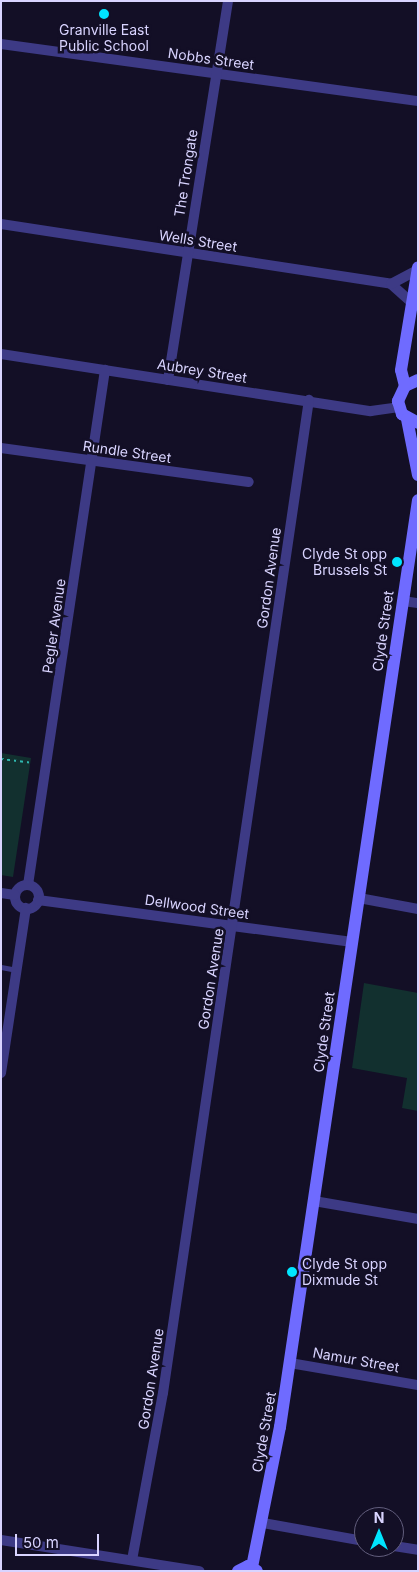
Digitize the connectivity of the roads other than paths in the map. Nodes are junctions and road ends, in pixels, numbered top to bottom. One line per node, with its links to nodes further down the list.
1 (228, 1): 3 (street, The Trongate)
2 (1, 44): 3 (street, Nobbs Street)
3 (216, 73): 4 (street, Nobbs Street); 6 (street, The Trongate)
4 (418, 101)
5 (1, 224): 6 (street, Wells Street)
6 (187, 253): 8 (street, Wells Street); 12 (street, The Trongate)
7 (418, 269): 8 (street); 9 (main road)
8 (391, 284): 9 (street)
9 (411, 302): 14 (main road)
10 (1, 354): 11 (street, Aubrey Street)
11 (105, 370): 12 (street, Aubrey Street); 19 (street, Pegler Avenue)
12 (168, 380): 15 (street, Aubrey Street)
13 (418, 380): 14 (main road)
14 (404, 386): 16 (main road)
15 (309, 400): 16 (street, Aubrey Street); 32 (street, Gordon Avenue)
16 (399, 407): 17 (main road)
17 (412, 421): 20 (main road)
18 (1, 448): 19 (street, Rundle Street)
19 (92, 461): 21 (street, Rundle Street); 25 (street, Pegler Avenue)
20 (418, 475)
21 (249, 482)
22 (418, 500): 23 (main road, Clyde Street)
23 (403, 601): 24 (street); 28 (main road, Clyde Street)
24 (418, 603)
25 (28, 885): 27 (street); 29 (street)
26 (1, 893): 27 (street)
27 (16, 895): 30 (street)
28 (359, 898): 31 (street); 33 (main road, Clyde Street)
29 (38, 900): 30 (street); 32 (street, Dellwood Street)
30 (26, 908): 35 (street)
31 (418, 909)
32 (233, 926): 33 (street, Dellwood Street); 46 (street, Gordon Avenue)
33 (352, 942): 37 (main road, Clyde Street)
34 (1, 967): 35 (lane)
35 (17, 970): 36 (street)
36 (1, 1073)
37 (314, 1201): 38 (street); 39 (main road, Clyde Street)
38 (418, 1219)
39 (290, 1363): 40 (street, Namur Street); 41 (main road, Clyde Street)
40 (418, 1385)
41 (263, 1523): 42 (street); 47 (main road, Clyde Street)
42 (354, 1539)
43 (1, 1540): 46 (street)
44 (404, 1548): 45 (street)
45 (418, 1550)
46 (132, 1560): 48 (street)
47 (255, 1569): 49 (main road)
48 (200, 1571)
49 (238, 1571)

